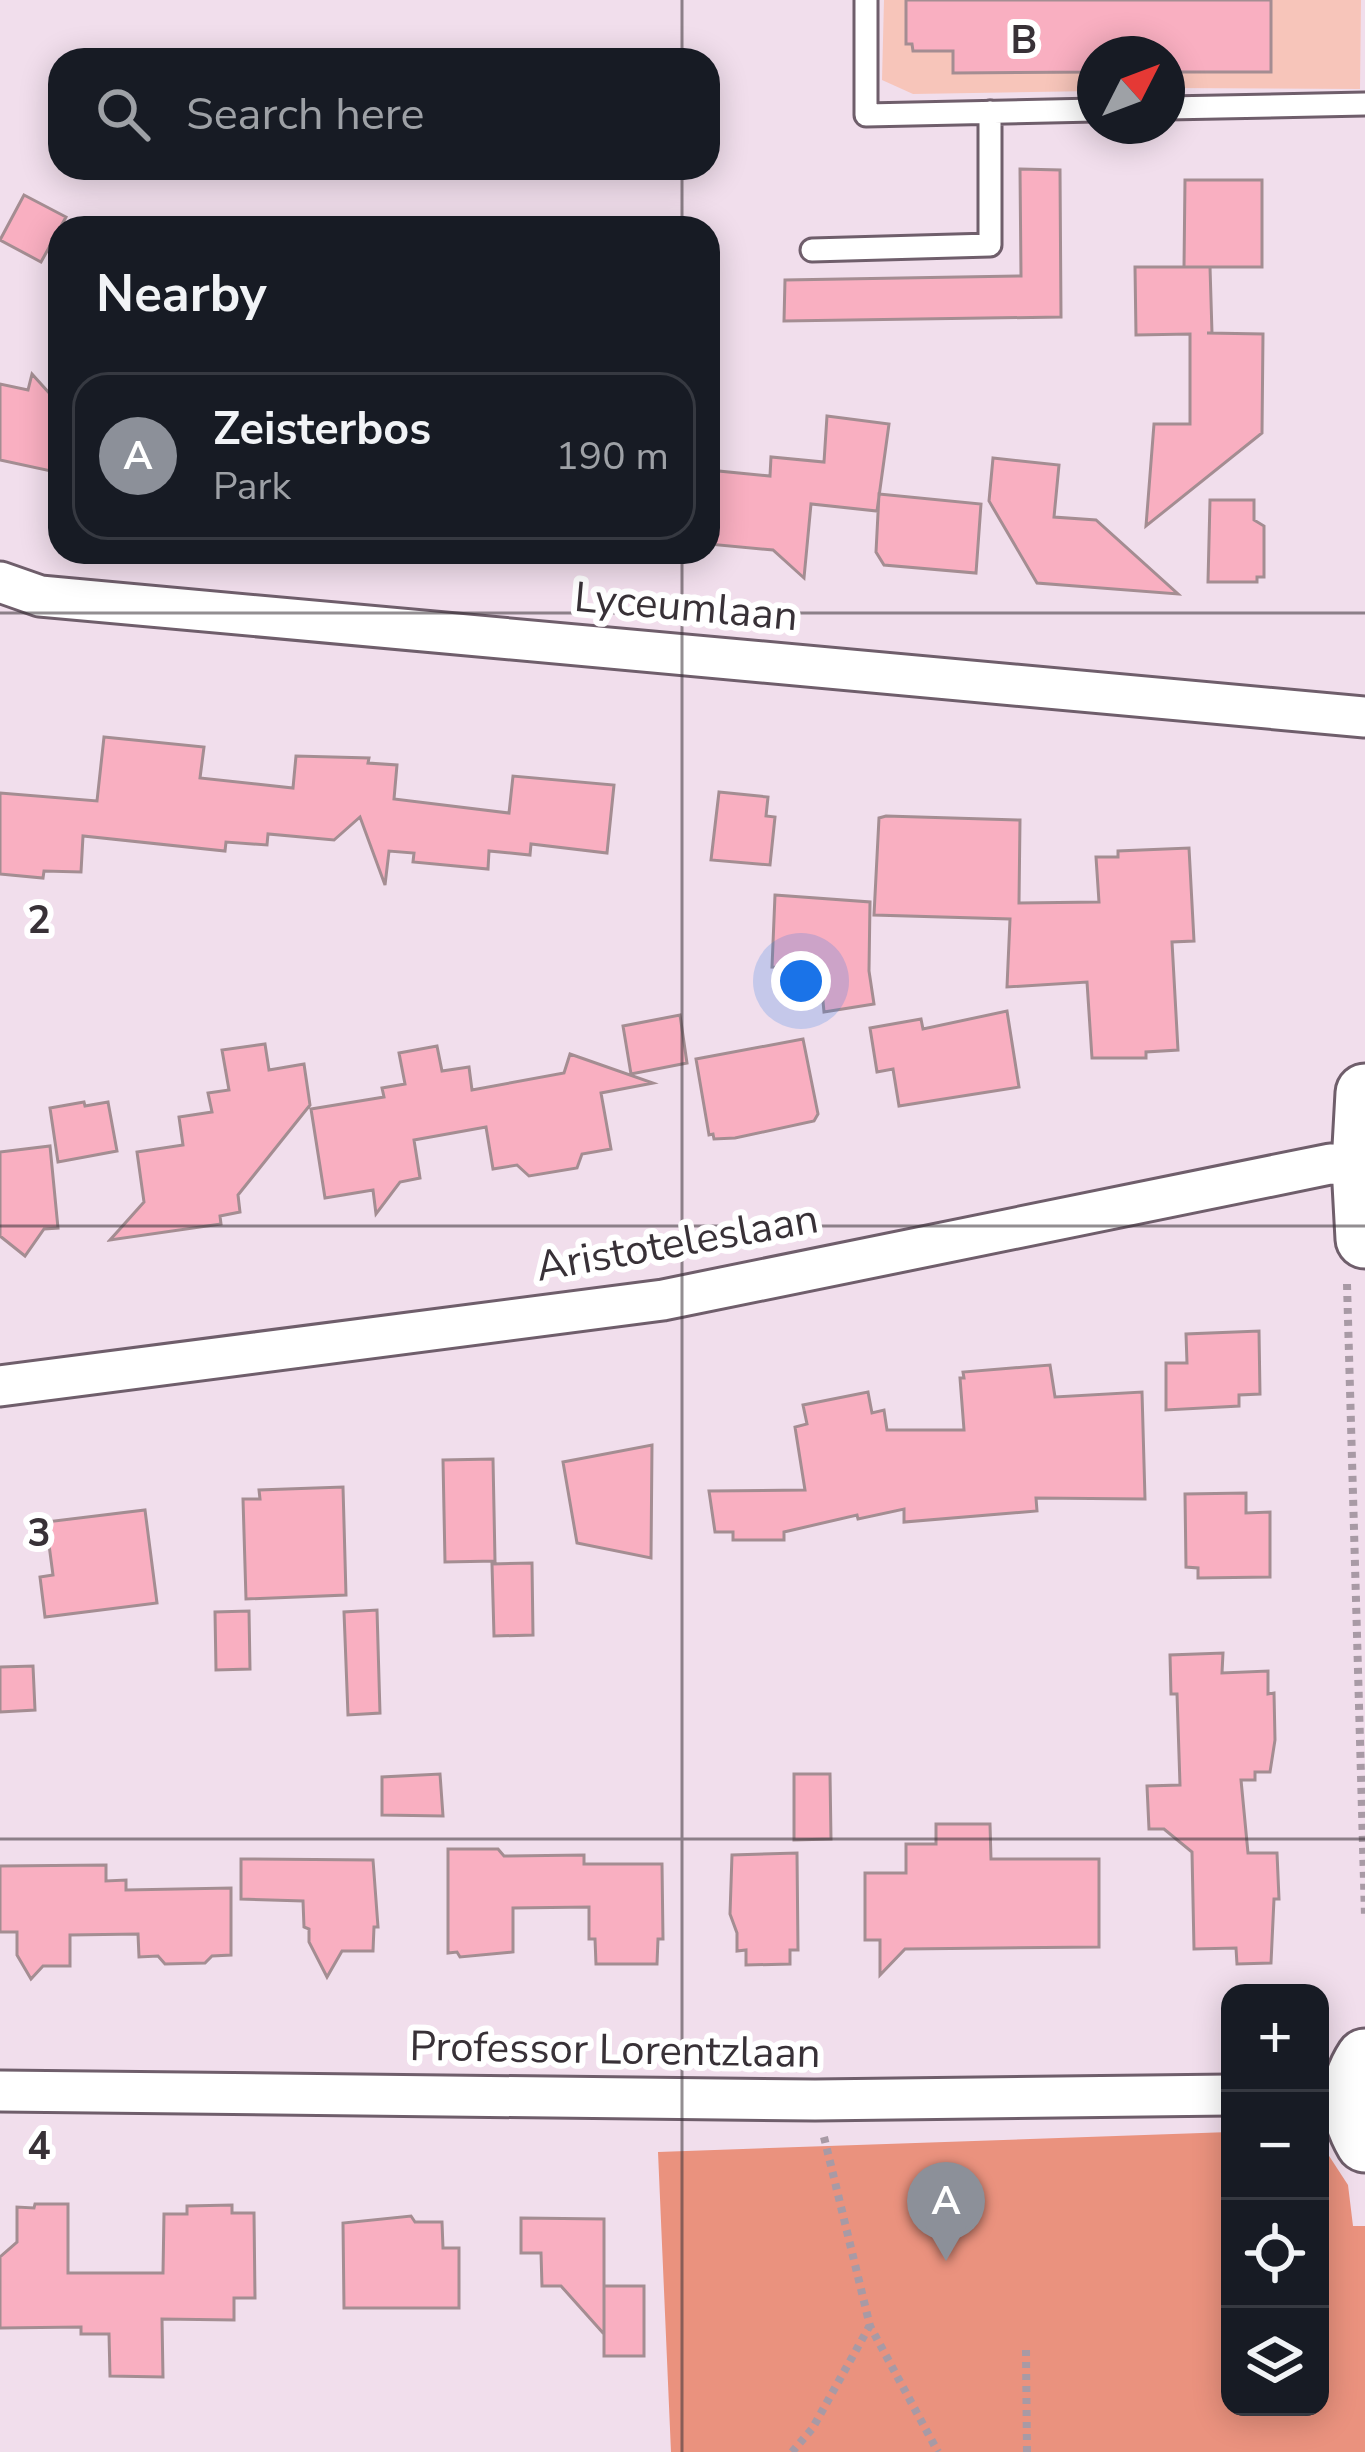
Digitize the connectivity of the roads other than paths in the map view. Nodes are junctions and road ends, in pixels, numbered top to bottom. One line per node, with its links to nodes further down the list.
1 (866, 0): 5 (lane)
2 (1365, 104): 3 (lane)
3 (1185, 108)
4 (1077, 110): 5 (lane)
5 (990, 112): 6 (lane)
6 (812, 250)
7 (0, 582): 8 (street, Lyceumlaan)
8 (1365, 717)
9 (1365, 1093): 10 (street)
10 (1363, 1165): 11 (street); 12 (street, Aristoteleslaan)
11 (1364, 1235)
12 (0, 1386)
13 (0, 2091): 14 (street, Professor Lorentzlaan)
14 (1221, 2095)

